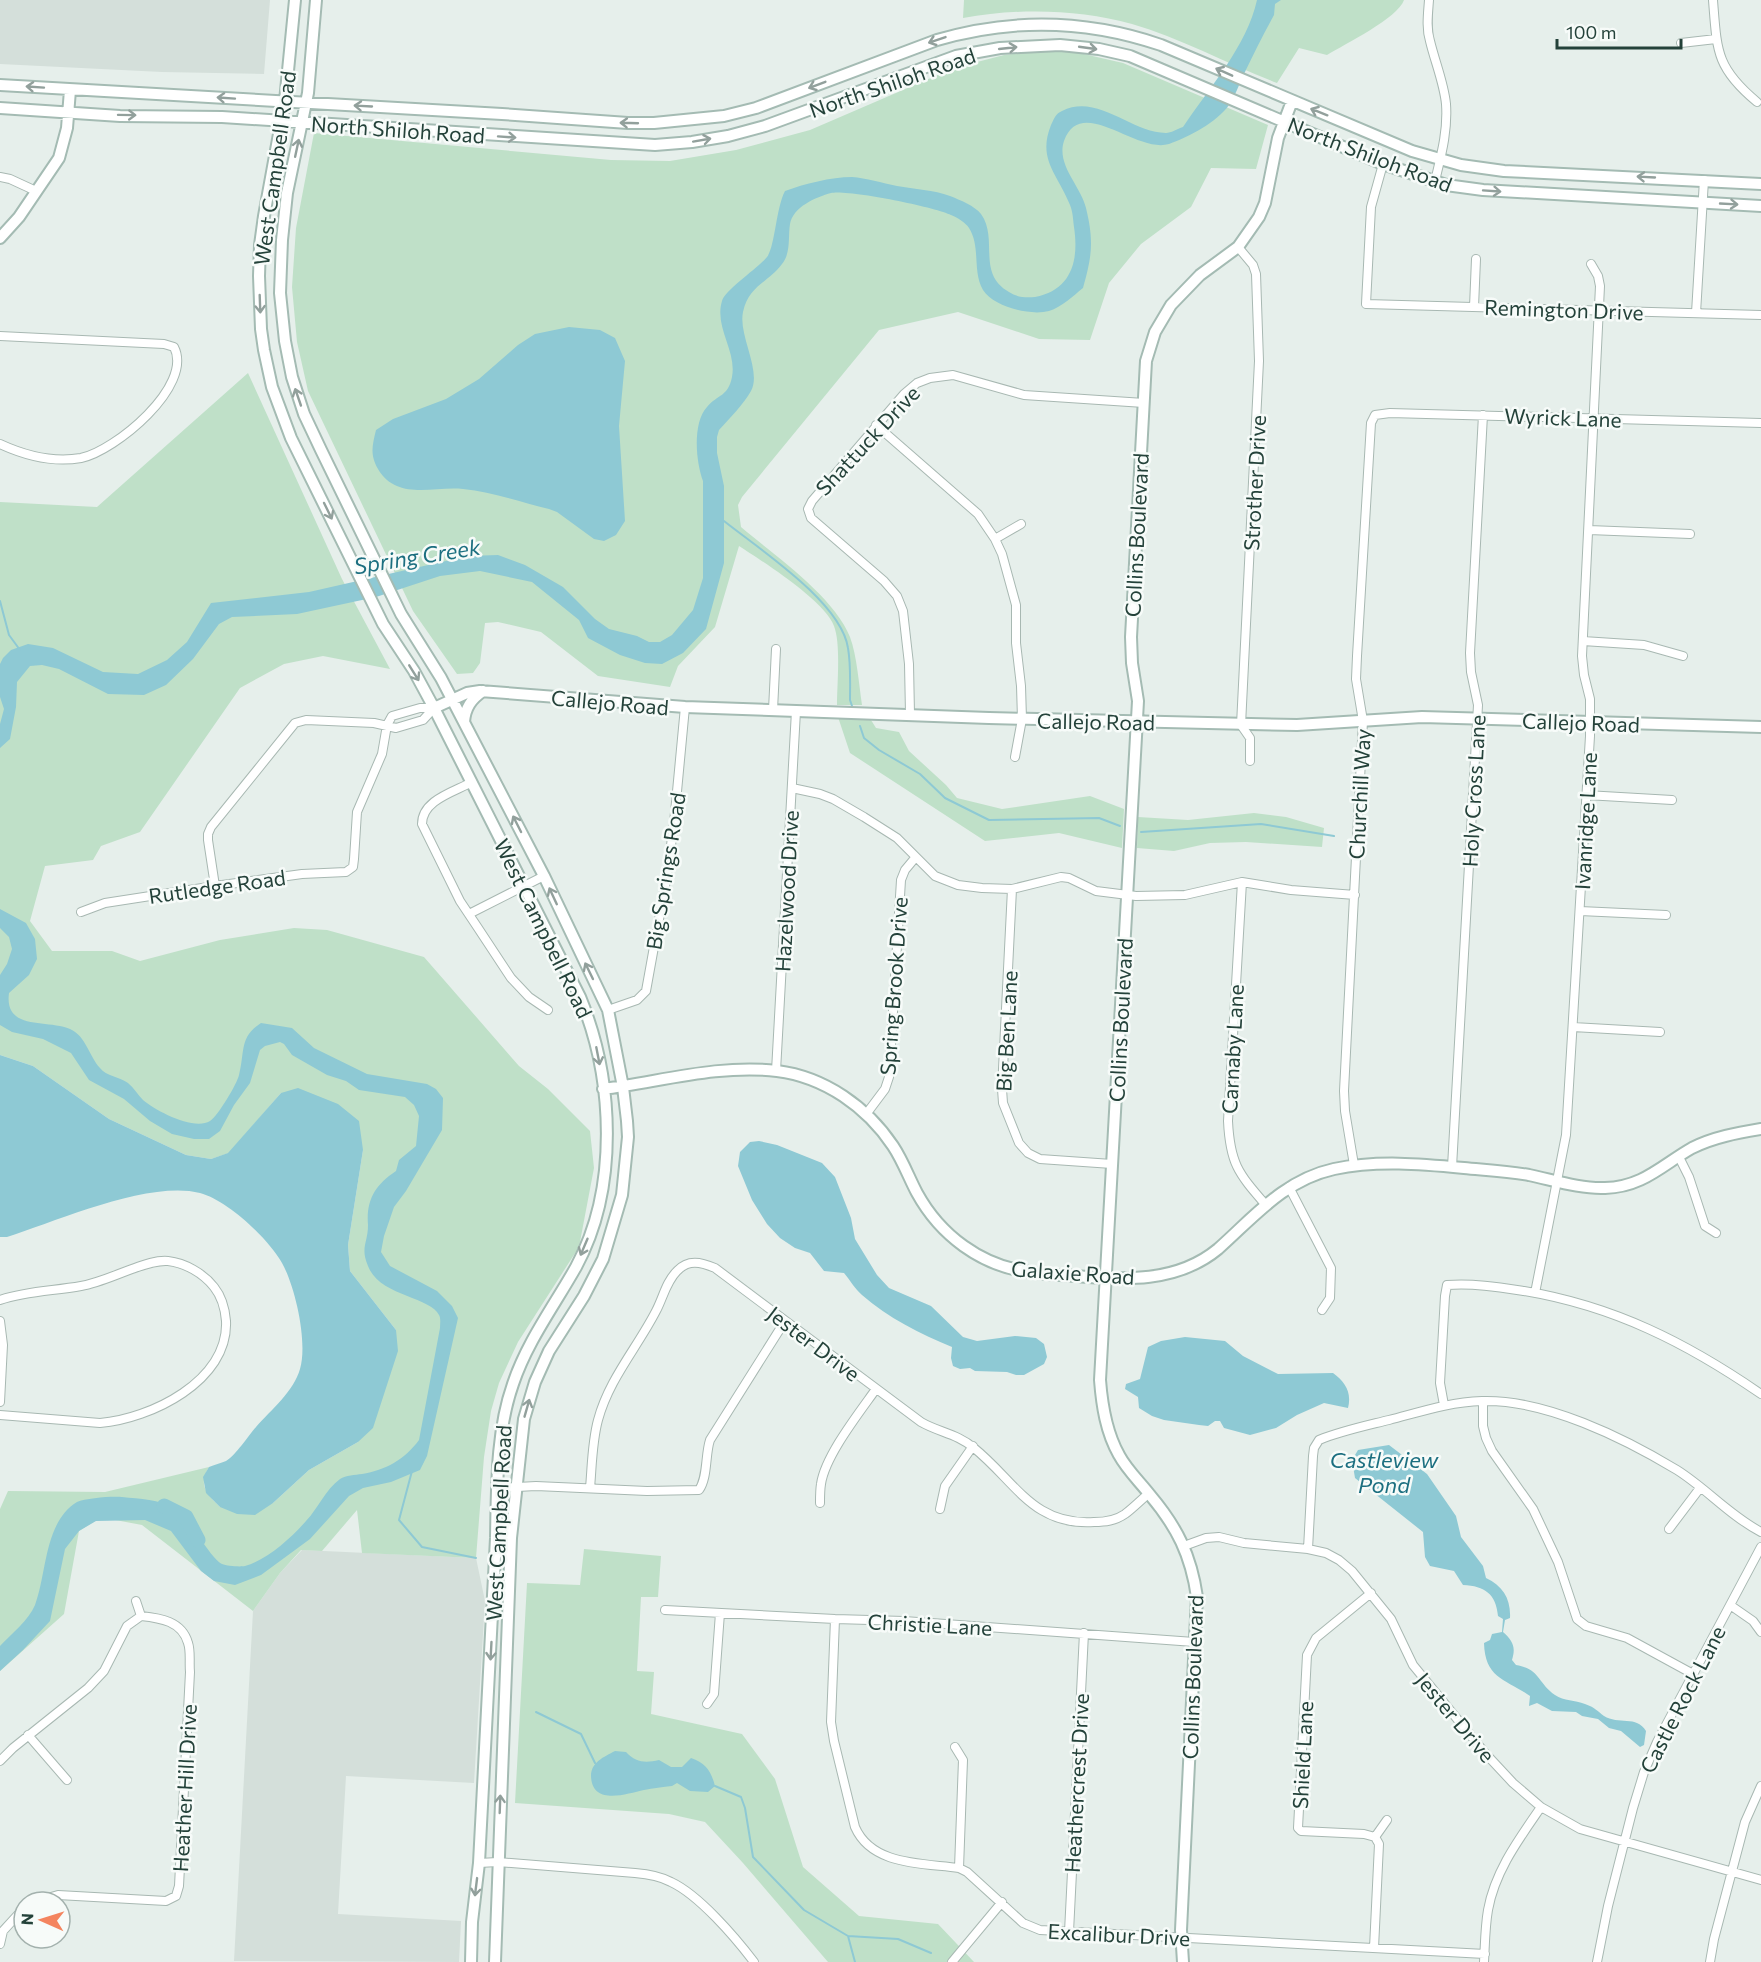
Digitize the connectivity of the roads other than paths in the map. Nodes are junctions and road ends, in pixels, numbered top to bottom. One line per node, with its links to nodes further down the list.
1 (295, 0): 11 (main road, West Campbell Road)
2 (310, 0): 6 (main road)
3 (316, 0): 6 (main road, West Campbell Road)
4 (1429, 0): 20 (street)
5 (1713, 0): 7 (street)
6 (314, 34): 13 (main road, West Campbell Road)
7 (1716, 39): 8 (street); 14 (street)
8 (1681, 43)
9 (0, 85): 10 (main road, North Shiloh Road, one-way to 9)
10 (70, 90): 11 (main road, North Shiloh Road, one-way to 10); 16 (main road)
11 (285, 101): 13 (main road, North Shiloh Road); 17 (main road, West Campbell Road)
12 (1292, 101): 13 (main road, North Shiloh Road, one-way to 13); 18 (main road, Collins Boulevard); 20 (main road, North Shiloh Road, one-way to 12)
13 (306, 102): 19 (main road, West Campbell Road)
14 (1757, 102)
15 (0, 108): 16 (main road, North Shiloh Road)
16 (69, 111): 17 (main road, North Shiloh Road, one-way to 17); 26 (main road)
17 (281, 122): 19 (main road, North Shiloh Road); 56 (main road, West Campbell Road, one-way to 56)
18 (1284, 122): 19 (main road, North Shiloh Road, one-way to 18); 21 (main road, North Shiloh Road); 30 (main road, Collins Boulevard)
19 (302, 123): 52 (main road, West Campbell Road, one-way to 19)
20 (1440, 160): 23 (main road, North Shiloh Road, one-way to 20); 24 (street)
21 (1383, 164): 24 (main road, North Shiloh Road); 33 (street, Remington Drive)
22 (0, 177): 26 (street)
23 (1704, 180): 25 (main road, North Shiloh Road); 27 (street)
24 (1435, 182): 27 (main road, North Shiloh Road, one-way to 27)
25 (1761, 184)
26 (36, 192): 29 (main road)
27 (1702, 202): 28 (main road, North Shiloh Road, one-way to 28); 35 (street)
28 (1761, 206)
29 (0, 238)
30 (1238, 247): 38 (main road, Collins Boulevard); 67 (street, Strother Drive)
31 (1476, 260): 33 (street)
32 (1591, 264): 34 (street, Ivanridge Lane)
33 (1474, 307): 34 (street, Remington Drive)
34 (1599, 311): 35 (street, Remington Drive); 40 (street, Ivanridge Lane)
35 (1696, 313): 36 (street, Remington Drive)
36 (1761, 315)
37 (0, 336): 44 (street)
38 (1144, 403): 43 (street, Shattuck Drive); 65 (main road, Collins Boulevard)
39 (1483, 415): 40 (street, Wyrick Lane); 41 (street, Wyrick Lane); 61 (street, Holy Cross Lane)
40 (1594, 418): 42 (street, Wyrick Lane); 46 (street, Ivanridge Lane)
41 (1371, 423): 62 (street, Churchill Way)
42 (1761, 423)
43 (876, 425): 48 (street); 59 (street, Shattuck Drive)
44 (0, 444)
45 (1021, 524): 48 (street)
46 (1589, 530): 47 (street); 49 (street, Ivanridge Lane)
47 (1689, 534)
48 (995, 539): 60 (street)
49 (1583, 640): 51 (street); 64 (street, Ivanridge Lane)
50 (776, 649): 57 (street)
51 (1683, 656)
52 (443, 682): 53 (main road); 54 (main road, West Campbell Road)
53 (482, 691): 54 (main road, Callejo Road); 55 (main road, Callejo Road); 63 (main road)
54 (451, 700): 56 (main road, Callejo Road); 63 (main road, West Campbell Road)
55 (685, 707): 57 (main road, Callejo Road); 88 (street, Big Springs Road)
56 (434, 708): 66 (street, Callejo Road); 66 (street, Callejo Road); 71 (main road, West Campbell Road)
57 (773, 710): 58 (main road, Callejo Road)
58 (796, 711): 59 (main road, Callejo Road); 72 (street, Hazelwood Drive)
59 (910, 714): 60 (main road, Callejo Road)
60 (1022, 719): 65 (main road, Callejo Road); 69 (street)
61 (1477, 719): 62 (main road, Callejo Road); 64 (main road, Callejo Road); 100 (street, Holy Cross Lane)
62 (1363, 721): 67 (main road, Callejo Road); 82 (street, Churchill Way)
63 (464, 722): 76 (main road, West Campbell Road, one-way to 63)
64 (1591, 722): 68 (main road, Callejo Road); 73 (street, Ivanridge Lane)
65 (1136, 723): 67 (main road, Callejo Road); 81 (main road, Collins Boulevard)
66 (387, 725): 79 (street, Callejo Road); 79 (street, Rutledge Road)
67 (1241, 725): 70 (street)
68 (1761, 728)
69 (1015, 757)
70 (1250, 761)
71 (472, 782): 78 (main road, West Campbell Road); 85 (street)
72 (792, 788): 75 (street); 91 (street, Hazelwood Drive)
73 (1586, 795): 74 (street); 83 (street, Ivanridge Lane)
74 (1672, 800)
75 (915, 858): 80 (street); 94 (street, Spring Brook Drive)
76 (544, 876): 78 (street); 88 (main road, West Campbell Road, one-way to 76)
77 (1242, 882): 81 (street); 82 (street); 104 (street, Carnaby Lane)
78 (524, 885): 85 (street); 93 (main road, West Campbell Road, one-way to 93)
79 (214, 886): 84 (street, Rutledge Road)
80 (1012, 889): 81 (street); 97 (street, Big Ben Lane)
81 (1127, 895): 97 (main road, Collins Boulevard)
82 (1355, 895): 98 (street, Churchill Way)
83 (1580, 911): 86 (street); 89 (street, Ivanridge Lane)
84 (81, 912)
85 (469, 914): 87 (street)
86 (1666, 915)
87 (548, 1010)
88 (608, 1010): 92 (main road, West Campbell Road)
89 (1573, 1027): 90 (street); 102 (street, Ivanridge Lane)
90 (1660, 1032)
91 (776, 1071): 92 (main road, Galaxie Road); 94 (main road, Galaxie Road)
92 (623, 1087): 93 (main road, Galaxie Road); 101 (main road, West Campbell Road)
93 (603, 1089): 99 (main road, West Campbell Road)
94 (867, 1113): 106 (main road, Galaxie Road)
95 (1761, 1129): 96 (main road, Galaxie Road)
96 (1678, 1157): 102 (main road, Galaxie Road); 105 (street)
97 (1112, 1164): 106 (main road, Collins Boulevard)
98 (1354, 1165): 100 (main road, Galaxie Road); 103 (main road, Galaxie Road)
99 (605, 1167): 101 (main road); 120 (main road, West Campbell Road, one-way to 120)
100 (1452, 1167): 102 (main road, Galaxie Road)
101 (625, 1172): 119 (main road, West Campbell Road, one-way to 101)
102 (1558, 1181): 107 (street, Ivanridge Lane)
103 (1290, 1187): 104 (main road, Galaxie Road); 109 (street)
104 (1264, 1204): 106 (main road, Galaxie Road)
105 (1716, 1233)
106 (1104, 1278): 123 (main road, Collins Boulevard)
107 (1534, 1293): 113 (street); 116 (street)
108 (0, 1299): 117 (street)
109 (1322, 1310)
110 (0, 1321): 115 (street)
111 (785, 1321): 112 (street, Jester Drive); 121 (street); 121 (street, Jester Drive)
112 (876, 1389): 118 (street, Jester Drive); 124 (street)
113 (1761, 1394)
114 (1483, 1401): 116 (street); 122 (street); 141 (street)
115 (0, 1402)
116 (1444, 1405): 130 (street)
117 (0, 1415)
118 (973, 1446): 123 (street, Jester Drive); 125 (street)
119 (516, 1487): 120 (street); 121 (street); 145 (main road, West Campbell Road)
120 (497, 1488): 144 (main road, West Campbell Road, one-way to 144)
121 (590, 1488)
122 (1700, 1488): 126 (street); 127 (street)
123 (1149, 1493): 128 (main road, Collins Boulevard)
124 (820, 1503)
125 (940, 1509)
126 (1670, 1529)
127 (1761, 1532)
128 (1184, 1546): 130 (street, Jester Drive); 140 (main road, Collins Boulevard)
129 (1761, 1547): 133 (street, Castle Rock Lane)
130 (1308, 1549): 131 (street, Jester Drive)
131 (1371, 1593): 150 (street, Jester Drive); 152 (street, Shield Lane)
132 (136, 1601): 136 (street)
133 (1730, 1605): 138 (street); 141 (street, Castle Rock Lane)
134 (665, 1610): 135 (street, Christie Lane)
135 (720, 1613): 137 (street, Christie Lane); 142 (street)
136 (141, 1616): 143 (street); 159 (street, Heather Hill Drive)
137 (835, 1620): 139 (street, Christie Lane); 156 (street, Excalibur Drive)
138 (1761, 1632)
139 (1084, 1633): 140 (street, Christie Lane); 162 (street, Heathercrest Drive)
140 (1194, 1642): 163 (main road, Collins Boulevard)
141 (1694, 1674): 153 (street, Castle Rock Lane)
142 (707, 1704)
143 (28, 1735): 147 (street); 148 (street)
144 (486, 1741): 145 (main road); 155 (main road, West Campbell Road)
145 (502, 1741): 154 (main road, West Campbell Road, one-way to 145)
146 (955, 1747): 156 (street)
147 (0, 1761)
148 (67, 1780)
149 (1761, 1786): 157 (street)
150 (1541, 1807): 153 (street, Jester Drive); 166 (street)
151 (1387, 1820): 152 (street)
152 (1375, 1837): 165 (street)
153 (1625, 1843): 157 (street, Jester Drive); 172 (street, Castle Rock Lane)
154 (498, 1862): 155 (street); 168 (main road, West Campbell Road); 169 (street)
155 (479, 1863): 167 (main road, West Campbell Road, one-way to 167)
156 (959, 1868): 160 (street, Excalibur Drive)
157 (1732, 1872): 158 (street, Jester Drive); 173 (street)
158 (1761, 1880)
159 (72, 1896)
160 (1002, 1902): 162 (street, Excalibur Drive); 170 (street)
161 (12, 1921): 164 (street)
162 (1069, 1932): 163 (street, Excalibur Drive)
163 (1181, 1938): 165 (street, Excalibur Drive); 171 (main road, Collins Boulevard)
164 (0, 1944)
165 (1374, 1948): 166 (street, Excalibur Drive)
166 (1484, 1958)
167 (471, 1962)
168 (495, 1962)
169 (754, 1962)
170 (952, 1962)
171 (1183, 1962)
172 (1597, 1962)
173 (1710, 1962)

